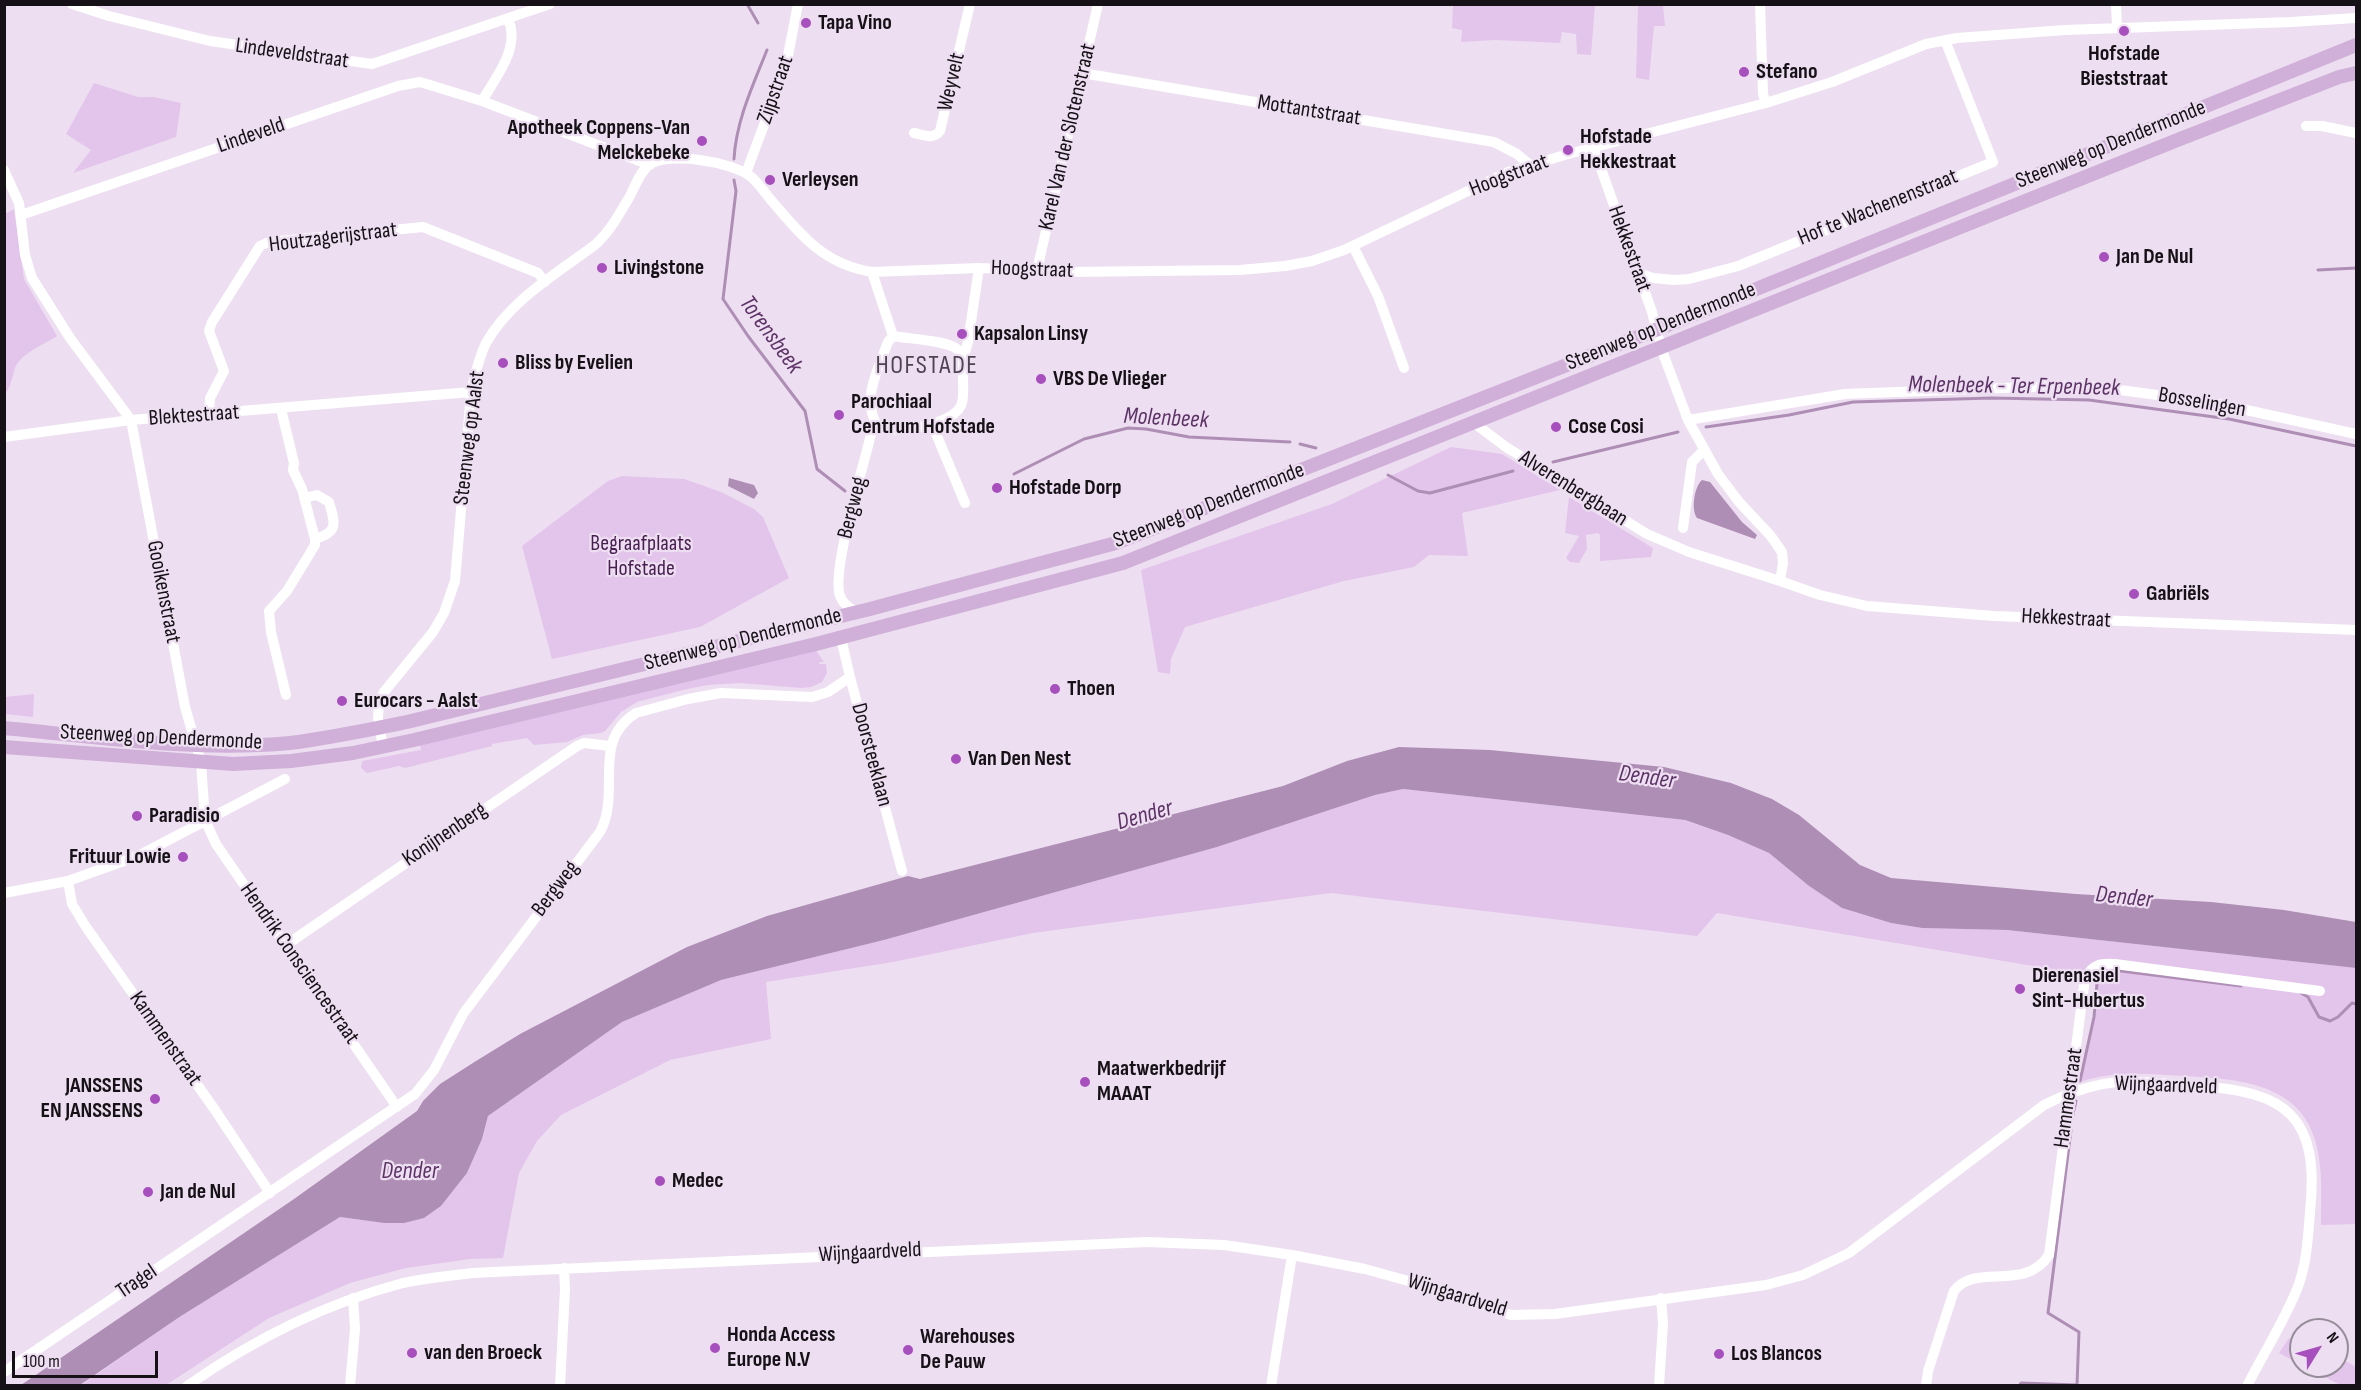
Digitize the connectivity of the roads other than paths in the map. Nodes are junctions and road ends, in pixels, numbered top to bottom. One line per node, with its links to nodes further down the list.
1 (72, 4): 8 (street, Lindeveldstraat)
2 (550, 4): 8 (street, Lindeveldstraat)
3 (798, 4): 24 (street, Zijpstraat)
4 (970, 4): 18 (street, Weyvelt)
5 (1098, 4): 13 (street, Karel Van der Slotenstraat)
6 (1760, 4): 16 (street)
7 (2116, 4): 10 (street)
8 (508, 19): 15 (street)
9 (2355, 20): 10 (street)
10 (2117, 27): 11 (street)
11 (1945, 40): 16 (street); 30 (street, Hof te Wachenenstraat)
12 (2356, 45): 32 (main road, Steenweg op Dendermonde)
13 (1082, 73): 22 (street, Mottantstraat); 28 (street, Karel Van der Slotenstraat)
14 (2356, 74): 34 (main road, Steenweg op Dendermonde)
15 (482, 100): 21 (street); 25 (street, Lindeveld)
16 (1766, 103): 20 (street)
17 (2306, 126): 19 (street)
18 (914, 133)
19 (2356, 133)
20 (1594, 149): 22 (street, Hoogstraat); 30 (street, Hekkestraat)
21 (650, 165): 24 (street); 31 (street, Steenweg op Aalst)
22 (1530, 165): 26 (street, Hoogstraat)
23 (4, 170): 25 (street, Blektestraat)
24 (746, 174): 29 (street, Hoogstraat)
25 (21, 215): 40 (street, Blektestraat)
26 (1353, 246): 28 (street, Hoogstraat); 36 (street)
27 (979, 268): 28 (street, Hoogstraat); 29 (street, Hoogstraat); 35 (street)
28 (1037, 270)
29 (872, 272): 33 (street)
30 (1638, 273): 32 (street, Hekkestraat)
31 (545, 282): 37 (street, Steenweg op Aalst); 39 (street, Houtzagerijstraat)
32 (1658, 329): 34 (street, Hekkestraat); 54 (main road, Steenweg op Dendermonde)
33 (893, 336): 35 (street); 44 (street)
34 (1661, 348): 41 (street, Hekkestraat); 42 (main road, Steenweg op Dendermonde)
35 (963, 358): 43 (street)
36 (1404, 368)
37 (471, 392): 38 (street, Blektestraat); 61 (street, Steenweg op Aalst)
38 (281, 409): 39 (street, Blektestraat); 48 (street)
39 (209, 414): 40 (street, Blektestraat)
40 (131, 420): 46 (street); 62 (street, Gooikenstraat)
41 (1688, 420): 45 (street, Bosselingen); 47 (street, Hekkestraat)
42 (1474, 423): 52 (street, Alverenbergbaan); 57 (main road, Steenweg op Dendermonde)
43 (932, 424): 44 (street); 49 (street)
44 (874, 429): 54 (street, Bergweg)
45 (2356, 434)
46 (4, 437)
47 (1704, 450): 50 (street); 53 (street, Hekkestraat)
48 (304, 498): 51 (street); 51 (street)
49 (965, 503)
50 (1683, 528)
51 (315, 538): 59 (street)
52 (1677, 547): 53 (street, Hekkestraat)
53 (1780, 581): 56 (street, Hekkestraat)
54 (863, 610): 55 (main road, Steenweg op Dendermonde); 57 (main road)
55 (811, 623): 57 (main road); 61 (main road, Steenweg op Dendermonde)
56 (2356, 630)
57 (841, 638): 58 (street, Doorsteeklaan); 64 (main road, Steenweg op Dendermonde)
58 (850, 677): 65 (street, Bergweg); 69 (street, Doorsteeklaan)
59 (286, 695)
60 (4, 728): 62 (main road, Steenweg op Dendermonde)
61 (379, 728): 62 (main road, Steenweg op Dendermonde); 64 (street, Steenweg op Aalst)
62 (195, 744): 66 (street, Gooikenstraat)
63 (4, 747): 66 (main road, Steenweg op Dendermonde)
64 (383, 747): 66 (main road, Steenweg op Dendermonde)
65 (610, 747): 72 (street, Konijnenberg); 75 (street, Bergweg)
66 (201, 762): 68 (street)
67 (285, 779): 68 (street)
68 (205, 820): 70 (street); 72 (street, Hendrik Consciencestraat)
69 (902, 871)
70 (68, 881): 71 (street); 76 (street, Kammenstraat)
71 (4, 893)
72 (286, 945): 75 (street, Hendrik Consciencestraat)
73 (2320, 991): 74 (street, Hammestraat)
74 (2070, 1093): 80 (street, Wijngaardveld); 87 (street, Hammestraat); 88 (street, Wijngaardveld)
75 (397, 1107): 76 (street, Bergweg)
76 (270, 1193): 81 (street, Tragel)
77 (1292, 1255): 78 (street, Wijngaardveld); 80 (street, Wijngaardveld); 85 (street)
78 (564, 1268): 79 (street, Wijngaardveld); 84 (street)
79 (353, 1298): 82 (street, Wijngaardveld); 83 (street)
80 (1661, 1298): 86 (street)
81 (4, 1372)
82 (187, 1386)
83 (350, 1386)
84 (560, 1386)
85 (1271, 1386)
86 (1659, 1386)
87 (1926, 1386)
88 (2247, 1386)

